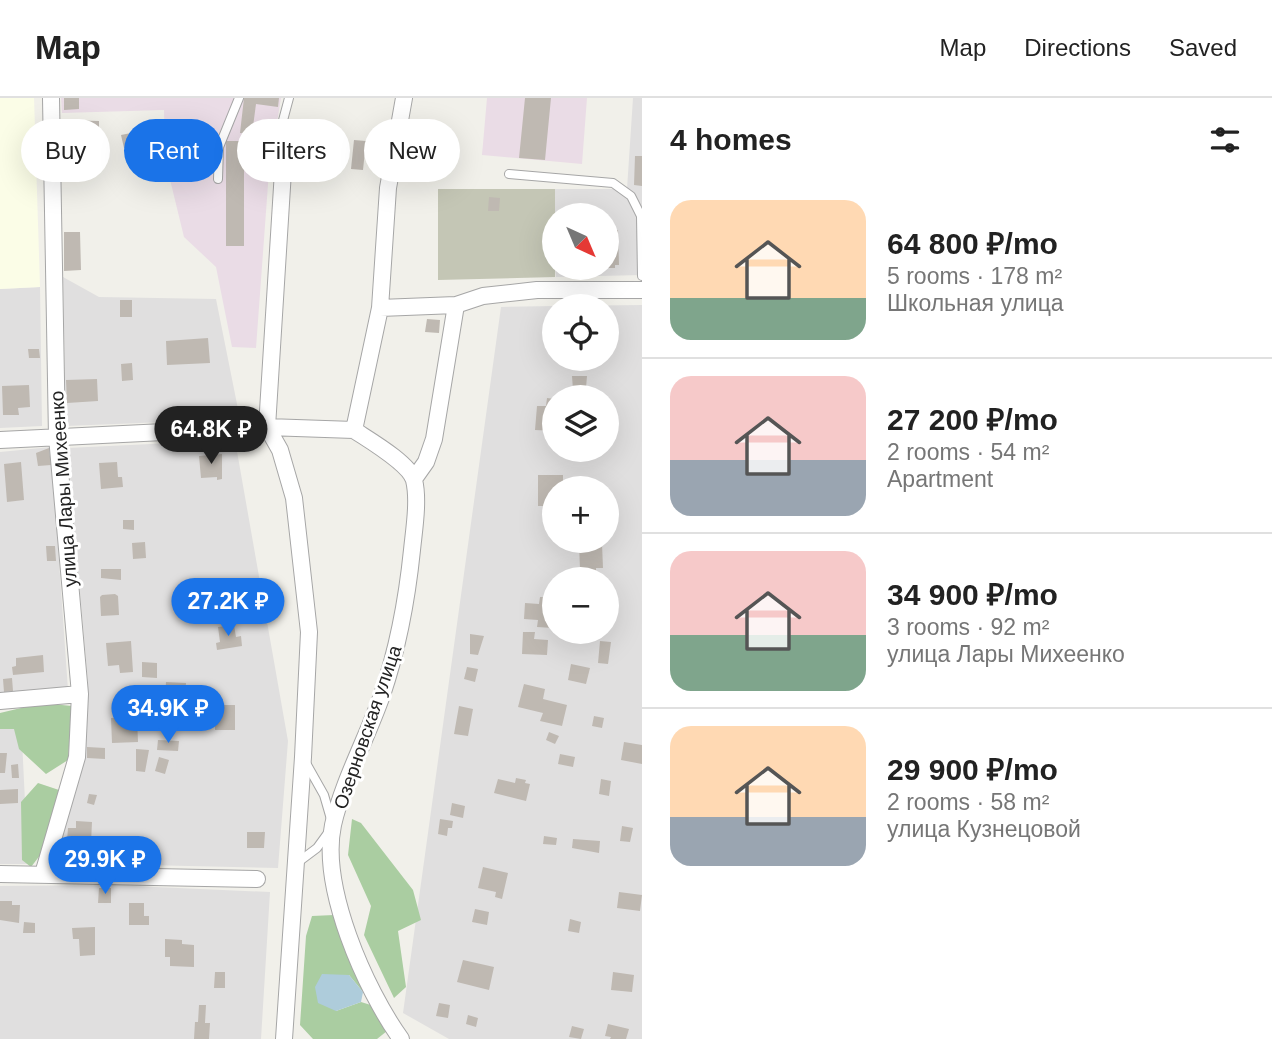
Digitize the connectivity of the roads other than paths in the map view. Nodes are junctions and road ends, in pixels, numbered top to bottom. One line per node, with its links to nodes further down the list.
1 (51, 98): 15 (street, улица Лары Михеенко)
2 (239, 98): 6 (lane)
3 (289, 98): 5 (lane)
4 (404, 98): 12 (street)
5 (283, 119)
6 (223, 137)
7 (509, 174): 9 (lane)
8 (282, 182): 13 (street)
9 (642, 276)
10 (642, 290): 11 (street)
11 (456, 305): 12 (street); 17 (street)
12 (380, 308): 14 (street)
13 (267, 427): 14 (street); 15 (street); 20 (street)
14 (354, 430): 17 (street)
15 (57, 437): 16 (street); 18 (street, улица Лары Михеенко)
16 (0, 440)
17 (414, 479): 21 (street, Озерновская улица)
18 (80, 694): 19 (street); 24 (street, улица Лары Михеенко)
19 (0, 701)
20 (303, 757): 21 (lane); 22 (street)
21 (333, 826): 22 (lane); 27 (street, Озерновская улица)
22 (295, 864): 26 (street)
23 (0, 874): 24 (street)
24 (43, 874): 25 (street)
25 (257, 879)
26 (284, 1039)
27 (401, 1039)

